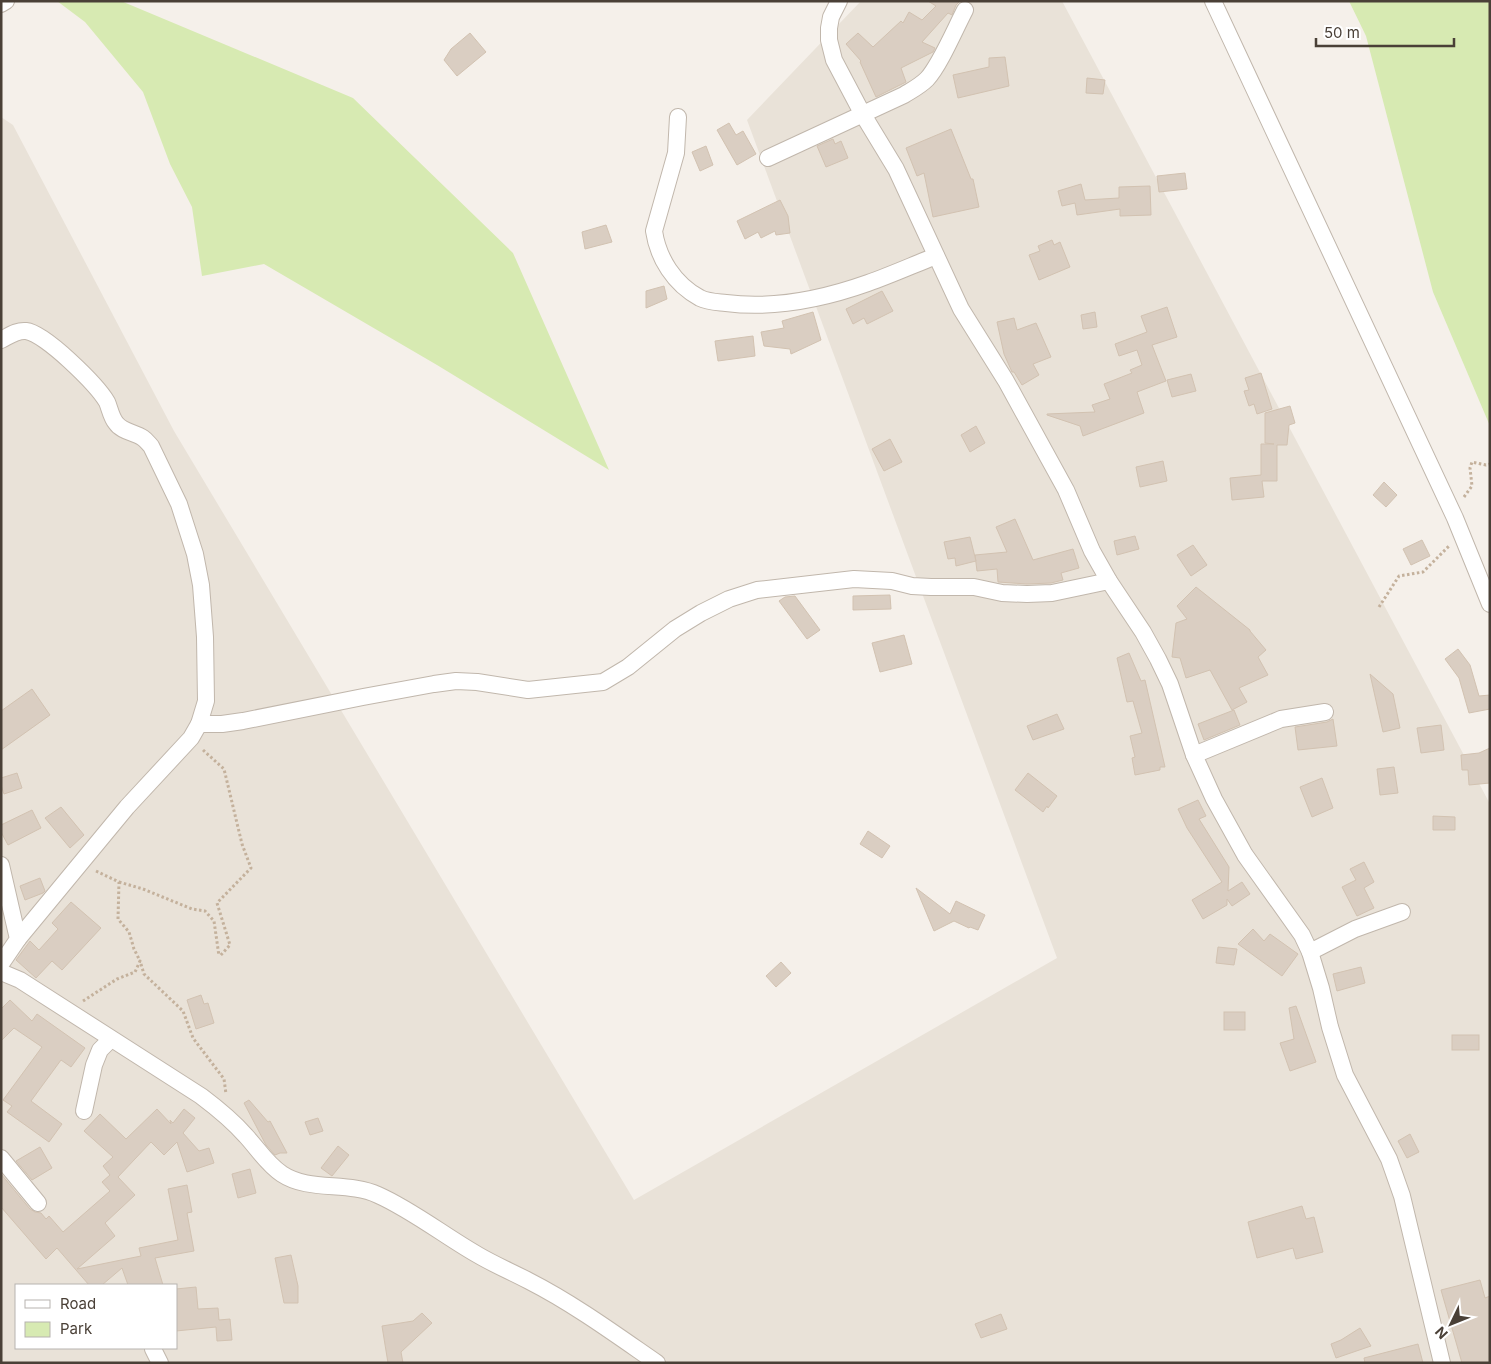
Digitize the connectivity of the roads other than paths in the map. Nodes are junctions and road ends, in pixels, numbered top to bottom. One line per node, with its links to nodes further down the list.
1 (6, 1): 4 (street)
2 (839, 1): 6 (street)
3 (1213, 1): 12 (street)
4 (1, 4)
5 (965, 10): 6 (street)
6 (862, 113): 8 (street); 9 (street)
7 (678, 117): 9 (street)
8 (768, 158)
9 (936, 256): 11 (street)
10 (1, 340): 14 (street)
11 (1109, 582): 14 (street); 15 (street)
12 (1490, 604)
13 (1325, 712): 15 (street)
14 (195, 731): 18 (street)
15 (1194, 755): 19 (street)
16 (1, 865): 18 (street)
17 (1402, 912): 19 (street)
18 (18, 939): 20 (street)
19 (1310, 952): 27 (street)
20 (1, 964)
21 (1, 972): 22 (street)
22 (111, 1039): 23 (street); 26 (street)
23 (84, 1111)
24 (1, 1158): 25 (street)
25 (38, 1203)
26 (657, 1363)
27 (1442, 1363)

